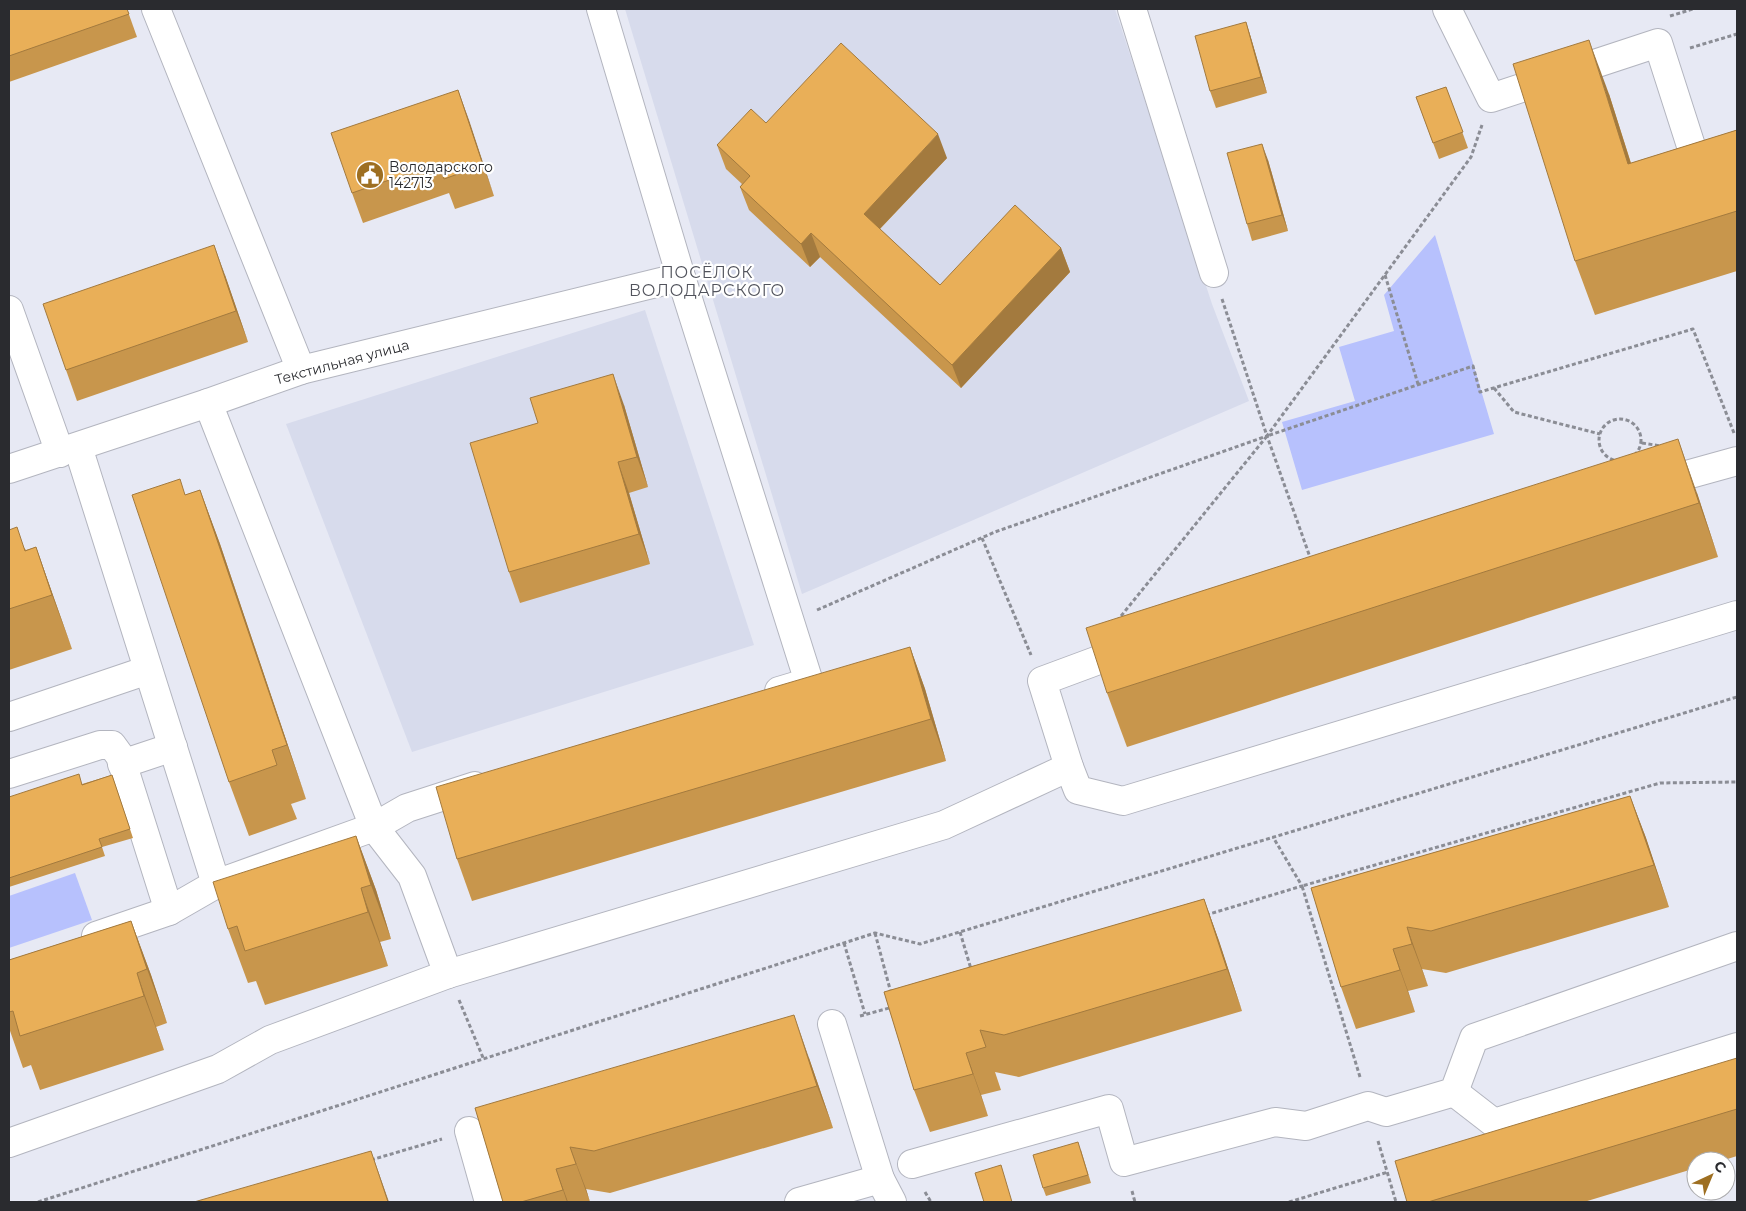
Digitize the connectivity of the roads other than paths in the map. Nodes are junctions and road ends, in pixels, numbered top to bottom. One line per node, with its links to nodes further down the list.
1 (156, 9): 9 (street)
2 (600, 9): 7 (street)
3 (1132, 9): 6 (street)
4 (1447, 9): 5 (street)
5 (1737, 164)
6 (1214, 273)
7 (681, 277): 9 (street, Текстильная улица); 18 (street)
8 (9, 310): 11 (street)
9 (301, 370): 10 (street, Текстильная улица)
10 (208, 403): 11 (street, Текстильная улица); 25 (street)
11 (69, 450): 13 (street, Текстильная улица); 17 (street)
12 (1737, 461): 14 (street)
13 (9, 470)
14 (1628, 492)
15 (1737, 615): 22 (street)
16 (1157, 639): 22 (street)
17 (148, 670): 19 (street); 20 (street)
18 (753, 700)
19 (9, 717)
20 (173, 747): 21 (street); 26 (street)
21 (122, 764): 23 (street); 27 (street)
22 (1069, 767): 30 (street)
23 (9, 774)
24 (500, 779): 25 (street)
25 (374, 827): 26 (street); 30 (street)
26 (216, 884): 27 (street)
27 (169, 911): 28 (street)
28 (71, 945)
29 (1737, 946): 33 (street)
30 (448, 974): 35 (street)
31 (832, 1024): 37 (street)
32 (1737, 1047): 33 (street)
33 (1454, 1092): 36 (street)
34 (469, 1131): 38 (street)
35 (9, 1143)
36 (912, 1164)
37 (886, 1190): 39 (street)
38 (490, 1202)
39 (799, 1202)

